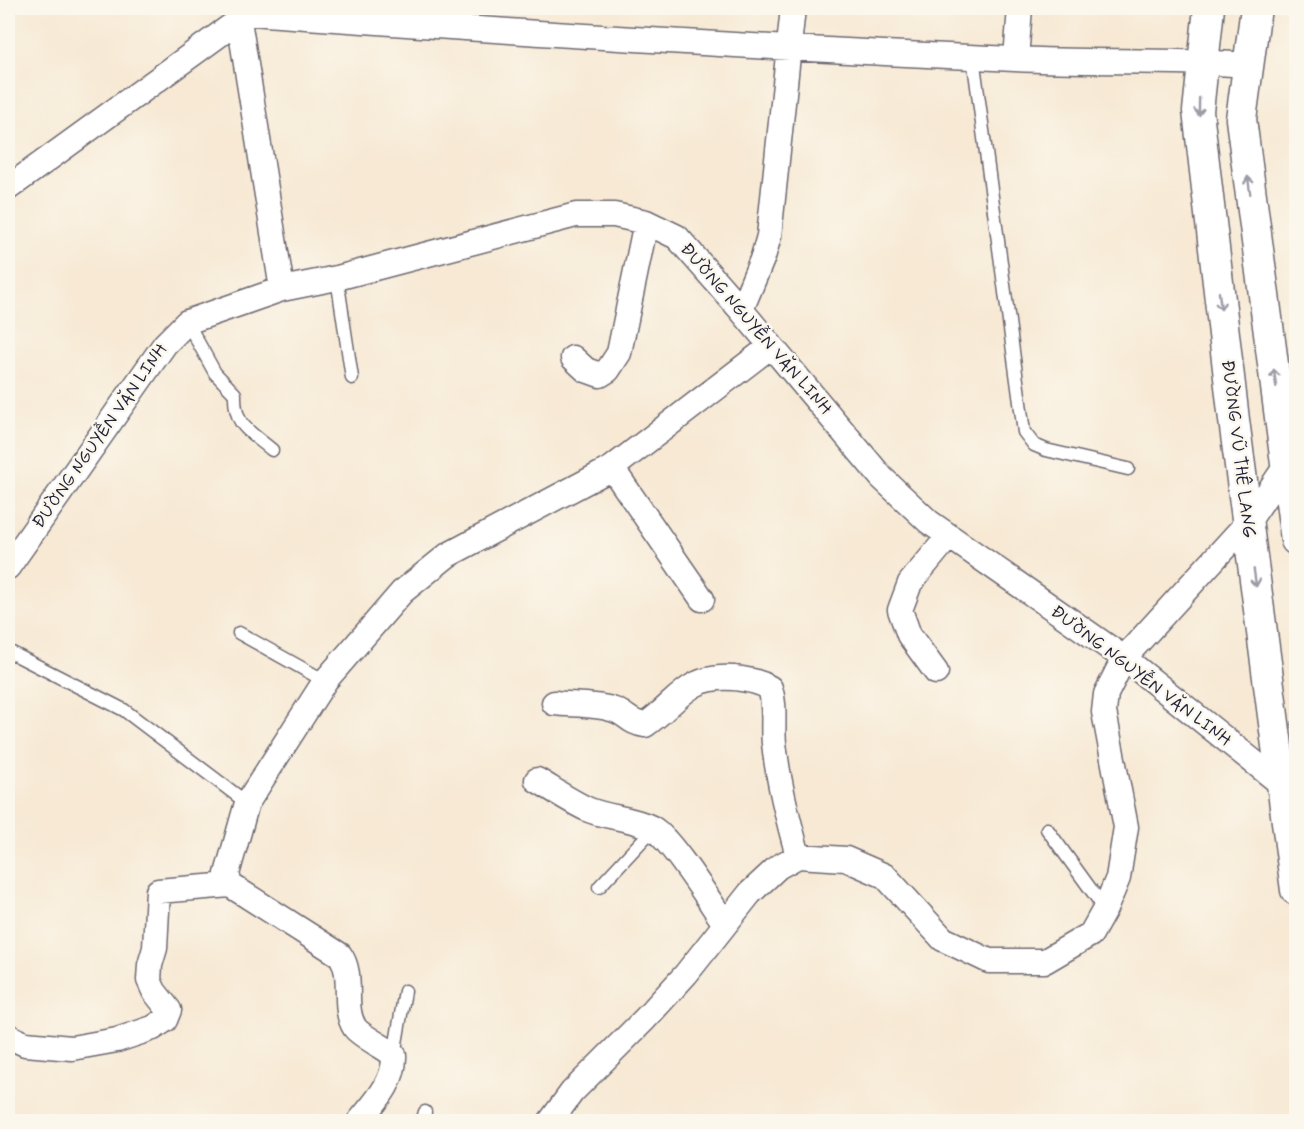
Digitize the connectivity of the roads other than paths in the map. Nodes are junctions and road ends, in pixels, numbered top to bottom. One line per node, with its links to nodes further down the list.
1 (793, 8): 7 (street)
2 (1020, 8): 9 (street)
3 (1209, 8): 10 (street, ĐƯỜNG VŨ THÊ LANG)
4 (1256, 8): 11 (street)
5 (237, 13): 6 (street); 12 (street); 15 (street)
6 (447, 17): 7 (street)
7 (789, 47): 8 (street); 16 (street)
8 (973, 57): 9 (street); 24 (lane)
9 (1016, 59): 10 (street)
10 (1202, 62): 11 (street); 25 (street, ĐƯỜNG VŨ THÊ LANG, one-way to 25)
11 (1249, 65): 22 (street, one-way to 11)
12 (8, 188)
13 (646, 222): 14 (street, ĐƯỜNG NGUYỄN VĂN LINH); 16 (street, ĐƯỜNG NGUYỄN VĂN LINH); 19 (street)
14 (337, 278): 15 (street, ĐƯỜNG NGUYỄN VĂN LINH); 20 (lane)
15 (282, 289): 17 (street, ĐƯỜNG NGUYỄN VĂN LINH)
16 (741, 310): 18 (street, ĐƯỜNG NGUYỄN VĂN LINH)
17 (187, 322): 21 (lane); 28 (street, ĐƯỜNG NGUYỄN VĂN LINH)
18 (771, 346): 23 (street); 26 (street, ĐƯỜNG NGUYỄN VĂN LINH)
19 (573, 358)
20 (352, 378)
21 (272, 450)
22 (1292, 457): 25 (street); 27 (street)
23 (612, 468): 29 (street); 34 (street)
24 (1128, 469)
25 (1248, 522): 32 (street); 37 (street, ĐƯỜNG VŨ THÊ LANG, one-way to 37)
26 (949, 536): 32 (street, ĐƯỜNG NGUYỄN VĂN LINH); 33 (street)
27 (1296, 540)
28 (8, 567)
29 (702, 599)
30 (239, 633): 34 (lane)
31 (8, 651): 38 (lane)
32 (1124, 658): 37 (street, ĐƯỜNG NGUYỄN VĂN LINH); 45 (street)
33 (936, 672)
34 (325, 681): 38 (street)
35 (554, 703): 41 (street)
36 (537, 780): 39 (street)
37 (1289, 791): 44 (street, ĐƯỜNG VŨ THÊ LANG)
38 (247, 803): 42 (street)
39 (653, 829): 43 (lane); 46 (street)
40 (1047, 829): 45 (lane)
41 (798, 856): 45 (street); 46 (street)
42 (230, 885): 48 (street); 49 (street)
43 (599, 887)
44 (1296, 890)
45 (1105, 909)
46 (725, 924): 51 (street)
47 (405, 991): 49 (lane)
48 (8, 1036)
49 (394, 1055): 50 (street)
50 (359, 1122)
51 (550, 1122)

